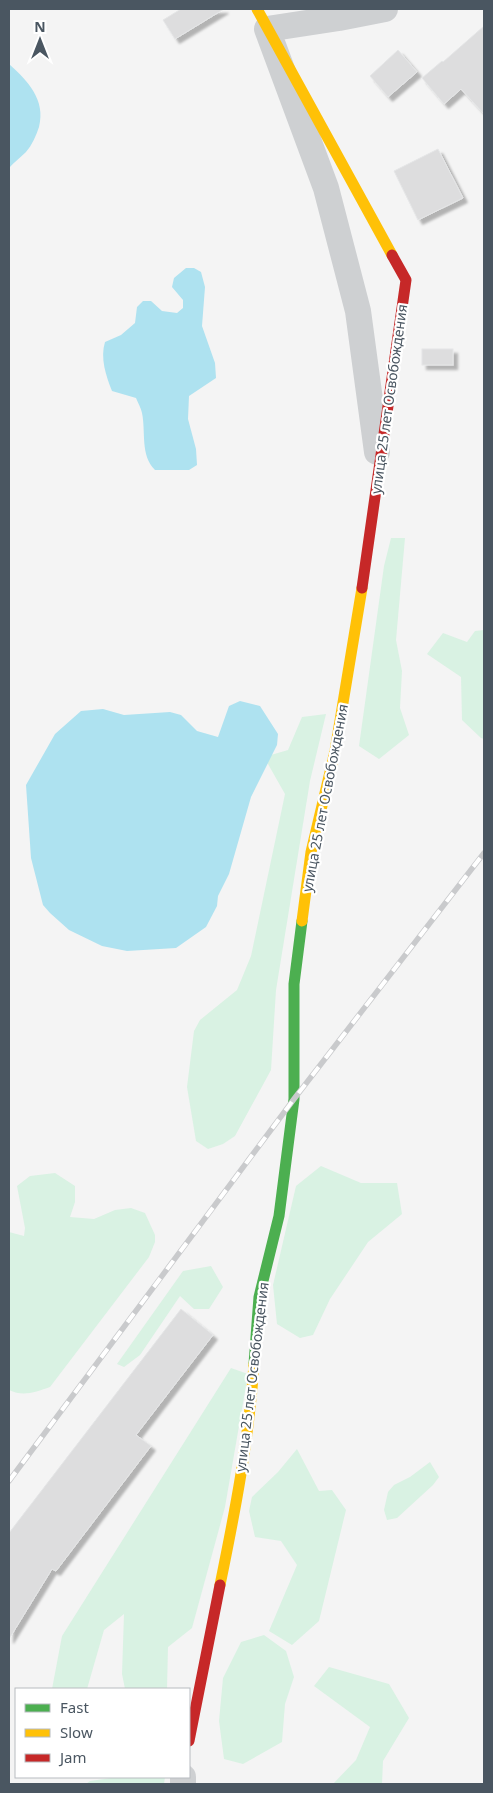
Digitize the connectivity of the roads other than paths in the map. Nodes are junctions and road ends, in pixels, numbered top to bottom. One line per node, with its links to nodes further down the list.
1 (385, 9): 2 (street)
2 (262, 19): 3 (street); 3 (street, улица 25 лет Освобождения)
3 (379, 468): 4 (street, улица 25 лет Освобождения)
4 (190, 1736)

